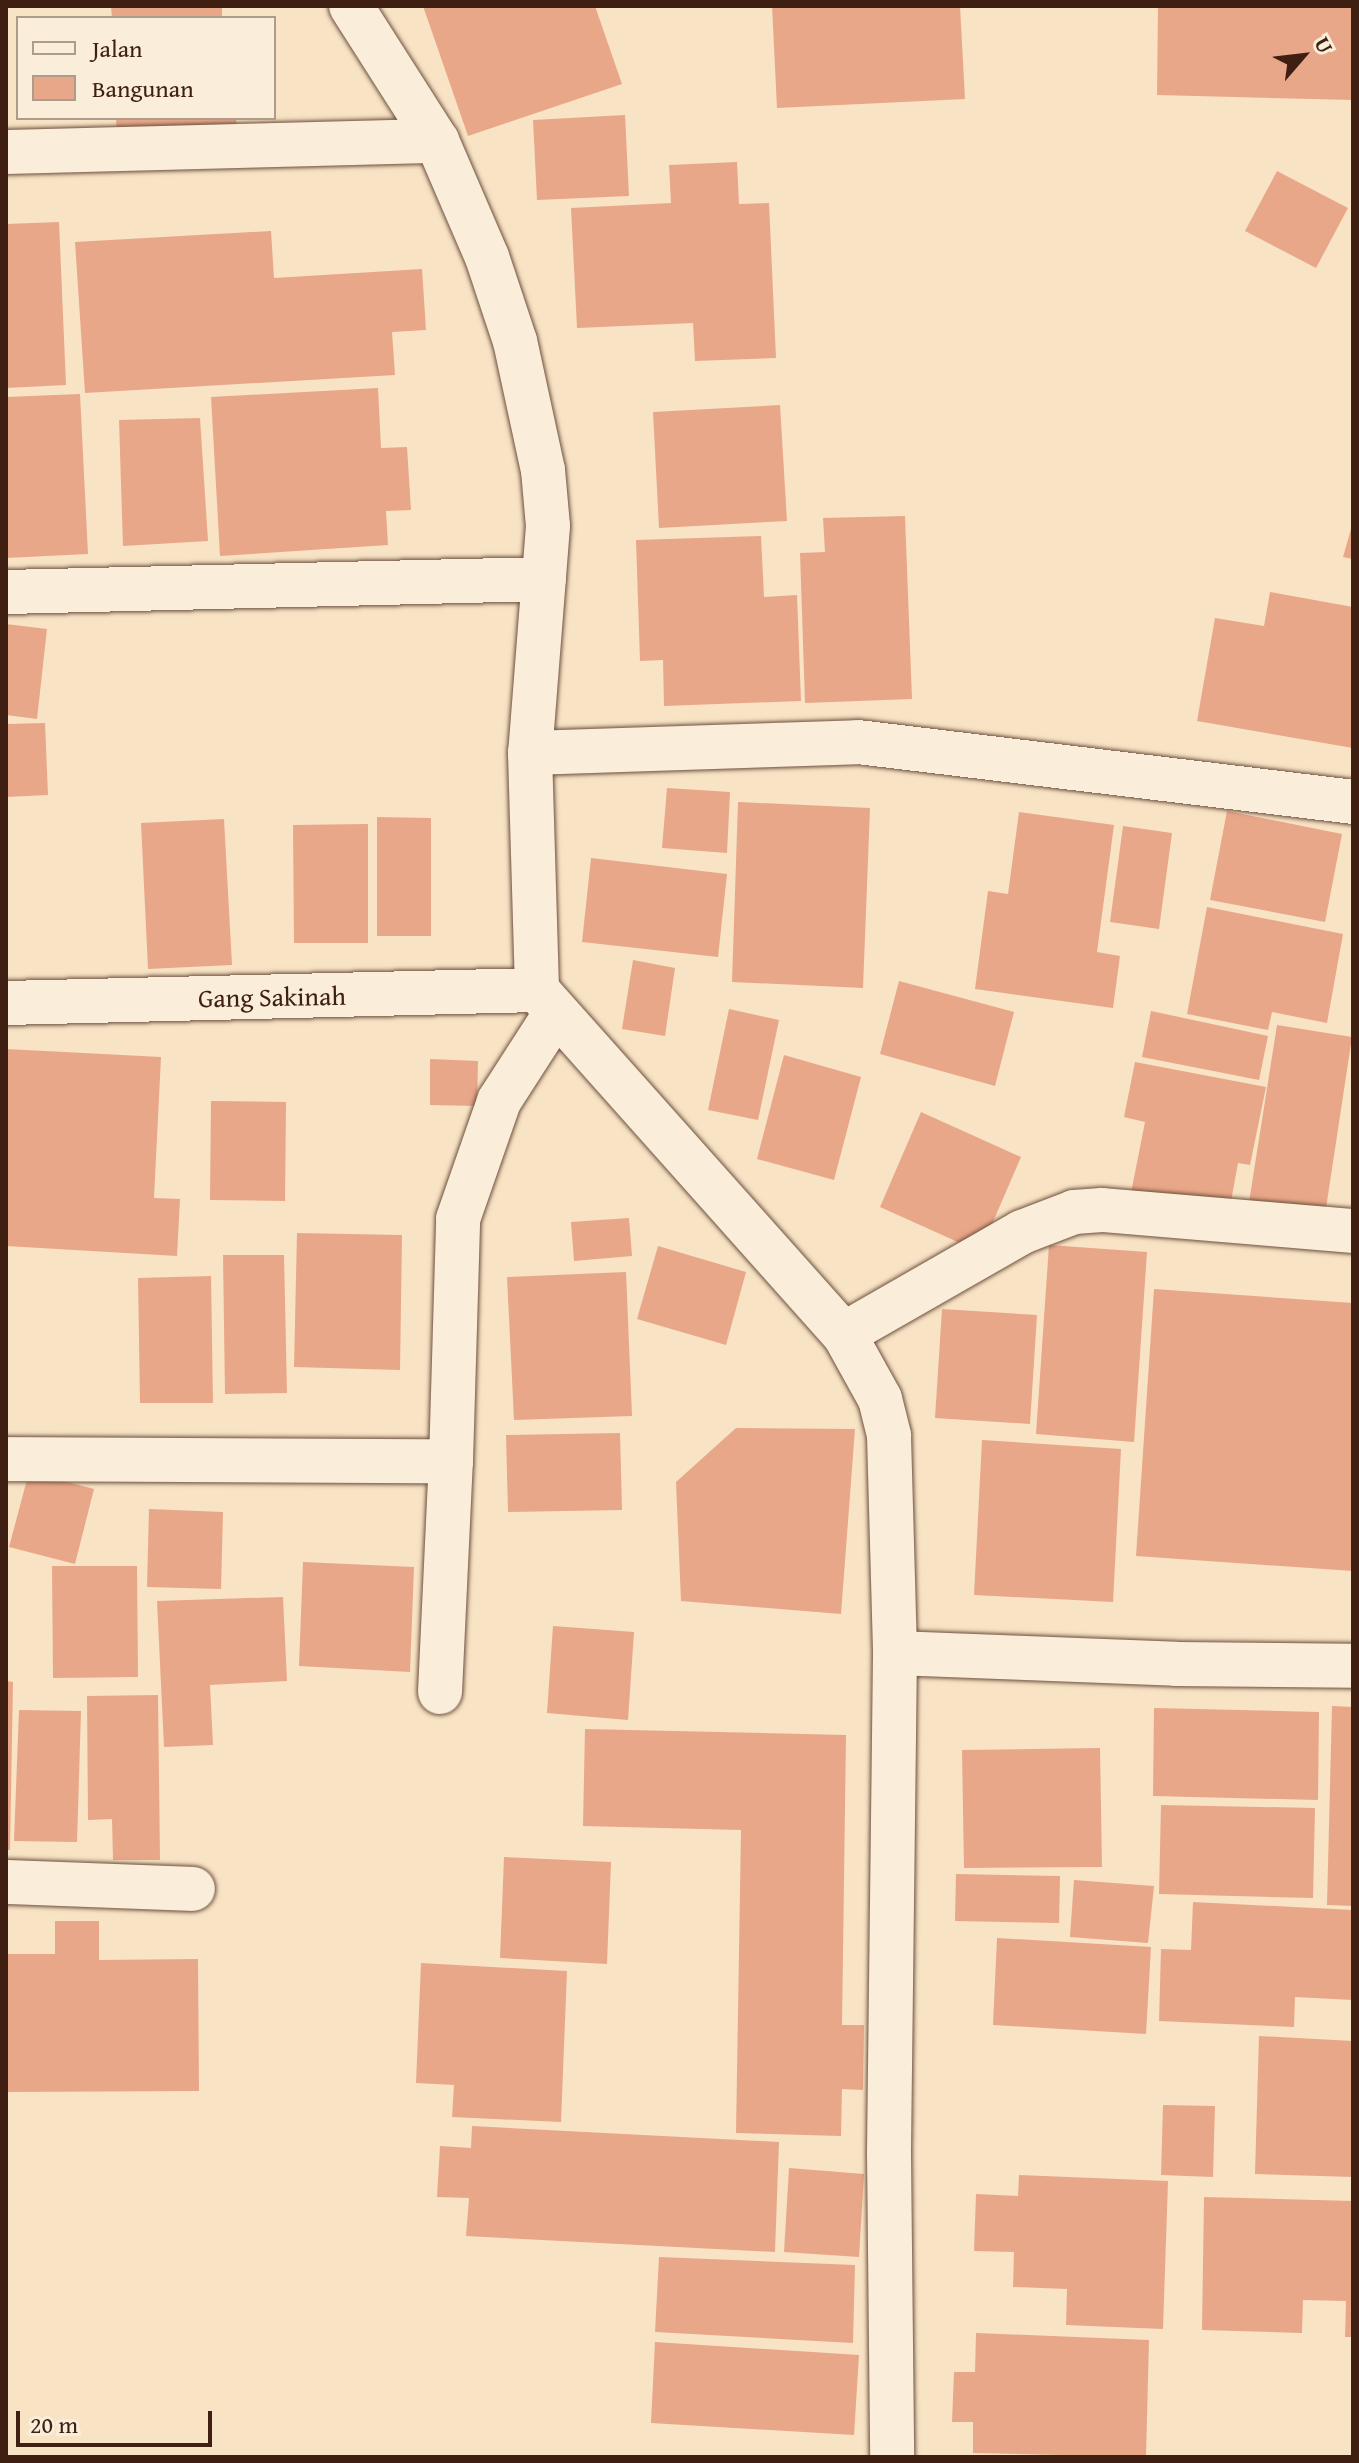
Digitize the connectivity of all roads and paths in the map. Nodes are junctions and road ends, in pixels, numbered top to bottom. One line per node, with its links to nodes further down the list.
1 (351, 6): 2 (street)
2 (437, 141): 3 (street); 4 (street)
3 (6, 152)
4 (544, 579): 5 (street); 6 (street)
5 (6, 592)
6 (530, 753): 7 (street); 8 (street)
7 (1353, 802)
8 (546, 1002): 9 (street, Gang Sakinah); 11 (street); 13 (street)
9 (6, 1003)
10 (1353, 1231): 11 (street)
11 (844, 1334): 14 (street)
12 (6, 1459): 13 (street)
13 (451, 1461): 16 (street)
14 (895, 1653): 15 (street); 19 (street)
15 (1353, 1666)
16 (440, 1692)
17 (6, 1882): 18 (street)
18 (193, 1889)
19 (892, 2457)

